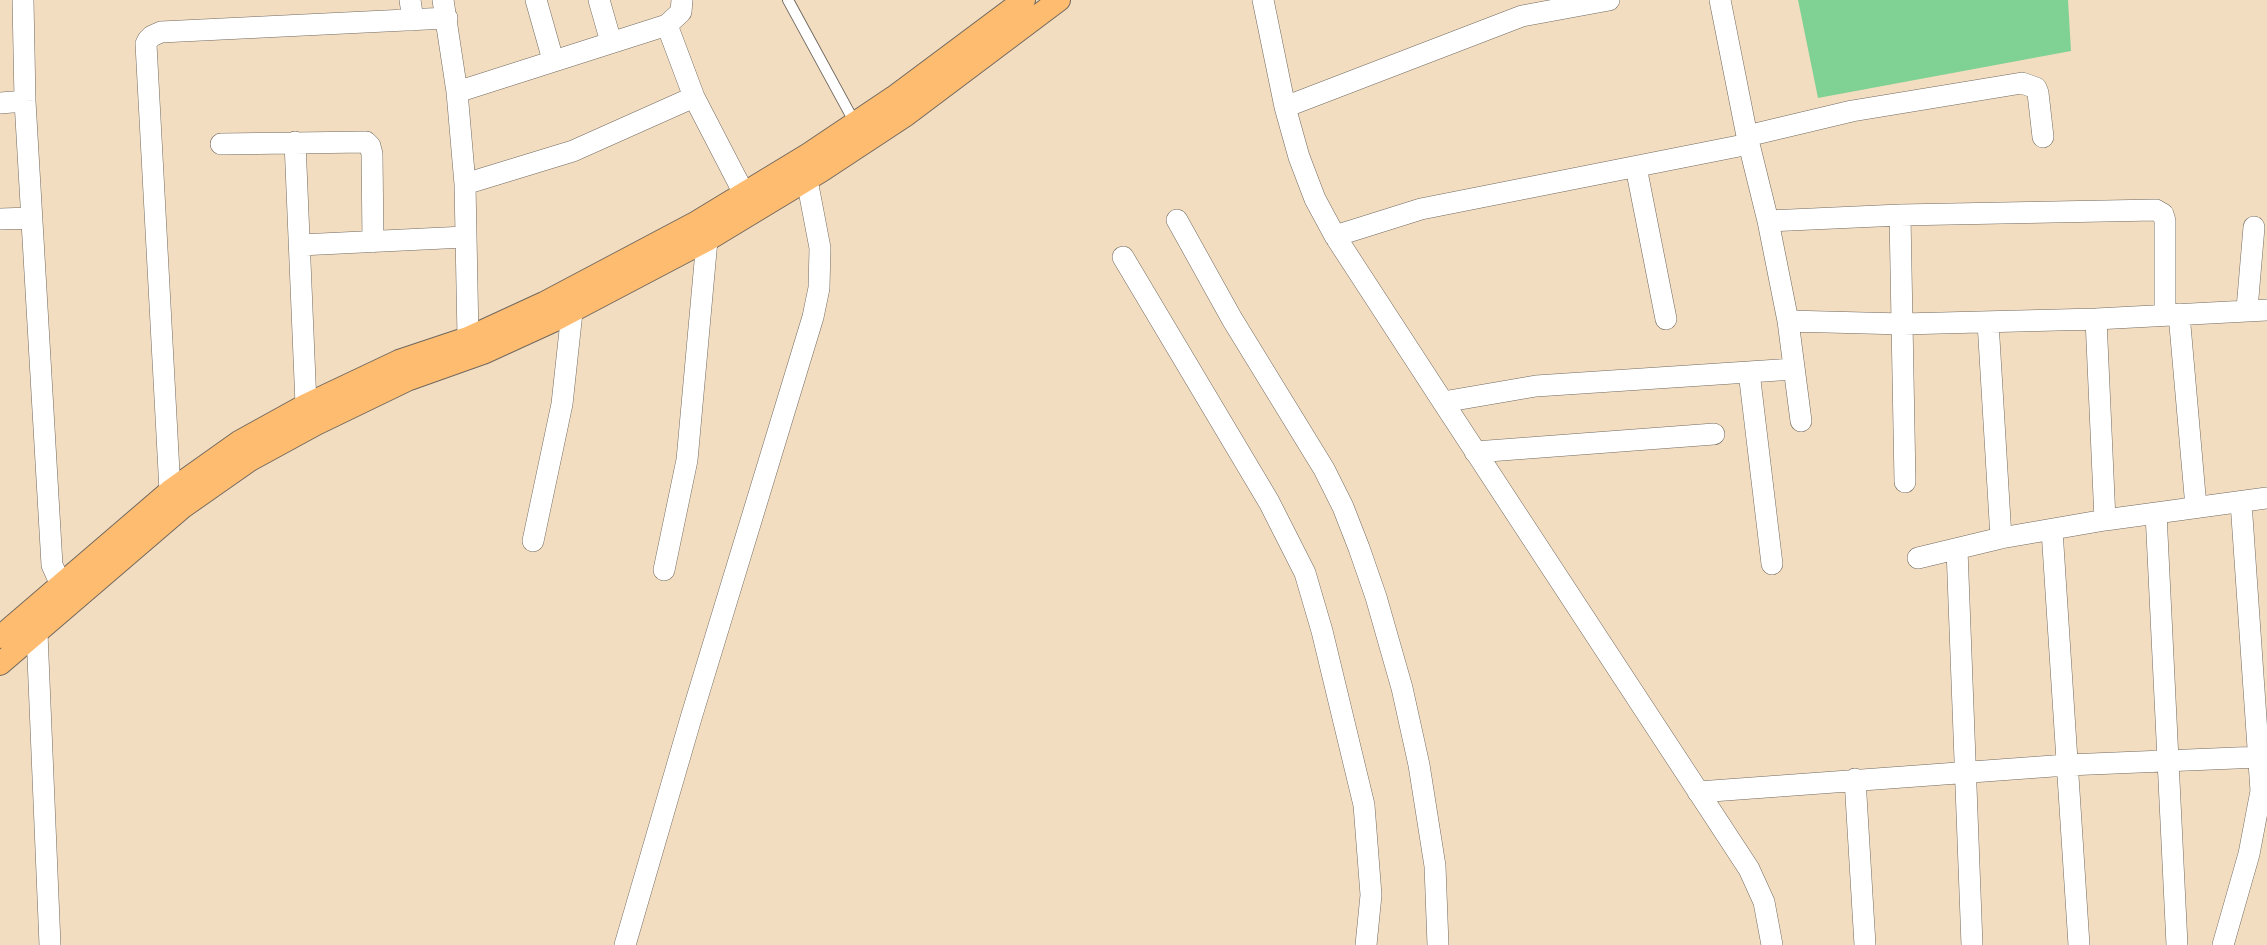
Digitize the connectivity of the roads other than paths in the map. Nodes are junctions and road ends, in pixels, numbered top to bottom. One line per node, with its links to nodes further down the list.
1 (23, 0): 18 (street)
2 (536, 0): 15 (street)
3 (599, 0): 14 (street)
4 (682, 0): 13 (street)
5 (788, 0): 21 (lane)
6 (1024, 0): 21 (highway)
7 (1059, 0): 27 (highway)
8 (1609, 0): 20 (street)
9 (1720, 0): 23 (street)
10 (1268, 2): 20 (street)
11 (445, 9): 12 (street); 16 (street)
12 (412, 10): 59 (street)
13 (667, 25): 14 (street); 17 (street)
14 (611, 42): 15 (street)
15 (553, 60): 16 (street)
16 (457, 92): 28 (street)
17 (694, 97): 28 (street); 29 (street)
18 (25, 102): 19 (street); 31 (street)
19 (0, 103)
20 (1285, 107): 36 (street)
21 (855, 123): 29 (highway)
22 (2043, 137): 23 (street)
23 (1748, 140): 26 (street); 34 (street)
24 (295, 142): 25 (street); 39 (street); 40 (street)
25 (221, 144)
26 (1636, 167): 36 (street); 45 (street)
27 (807, 180): 29 (highway); 83 (street)
28 (464, 184): 37 (street)
29 (748, 203): 38 (highway); 50 (highway)
30 (1900, 215): 34 (street); 44 (street); 49 (street)
31 (31, 218): 32 (street); 72 (street)
32 (0, 219)
33 (1177, 220): 85 (street)
34 (1768, 221): 47 (street)
35 (2254, 227): 42 (street)
36 (1335, 236): 53 (street)
37 (465, 237): 39 (street); 50 (street)
38 (708, 240): 43 (highway); 71 (street)
39 (373, 242): 40 (street)
40 (300, 245): 54 (street)
41 (1123, 257): 84 (street)
42 (2257, 309): 44 (street)
43 (572, 312): 67 (street); 72 (highway)
44 (2172, 314): 46 (street); 62 (street)
45 (1666, 319)
46 (2096, 319): 48 (street); 64 (street)
47 (1788, 321): 49 (street); 51 (street)
48 (1988, 322): 49 (street); 66 (street)
49 (1903, 324): 58 (street)
50 (468, 338): 54 (highway)
51 (1794, 369): 52 (street); 55 (street)
52 (1749, 372): 53 (street); 70 (street)
53 (1443, 402): 57 (street)
54 (306, 405): 59 (highway)
55 (1800, 421)
56 (1714, 434): 57 (street)
57 (1475, 452): 81 (street)
58 (1905, 482)
59 (170, 491): 72 (highway)
60 (2267, 498): 61 (street)
61 (2241, 502): 62 (street); 76 (street)
62 (2196, 507): 63 (street)
63 (2156, 513): 64 (street); 77 (street)
64 (2105, 520): 65 (street)
65 (2052, 530): 66 (street); 78 (street)
66 (2001, 538): 68 (street)
67 (533, 541)
68 (1957, 549): 69 (street); 79 (street)
69 (1918, 558)
70 (1772, 564)
71 (664, 570)
72 (68, 592): 73 (highway); 74 (highway)
73 (36, 633): 75 (highway); 82 (street)
74 (0, 637)
75 (0, 664)
76 (2260, 757): 77 (street); 91 (street)
77 (2170, 761): 78 (street); 90 (street)
78 (2067, 765): 79 (street); 89 (street)
79 (1965, 773): 80 (street); 88 (street)
80 (1855, 779): 81 (street); 87 (street)
81 (1698, 792): 86 (street)
82 (50, 945)
83 (625, 945)
84 (1366, 945)
85 (1438, 945)
86 (1772, 945)
87 (1865, 945)
88 (1972, 945)
89 (2079, 945)
90 (2177, 945)
91 (2224, 945)

